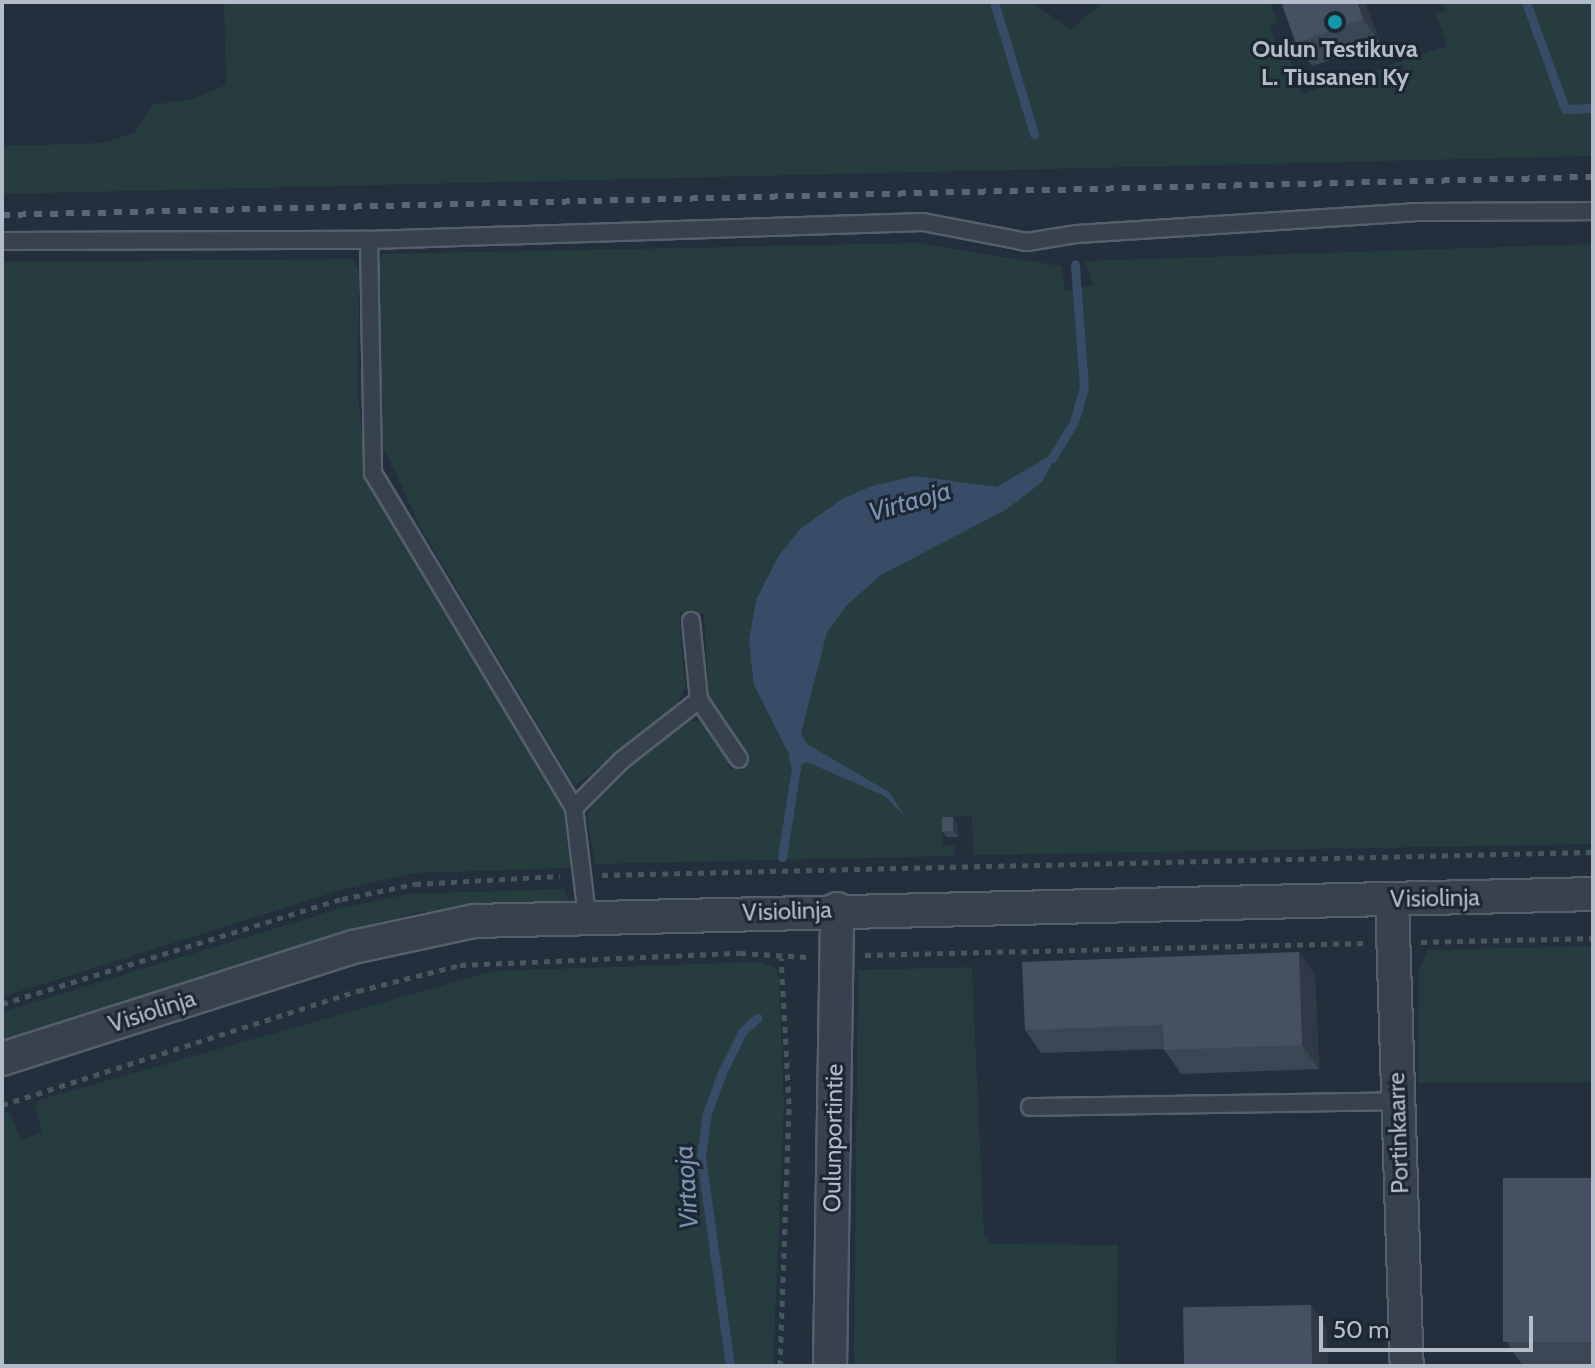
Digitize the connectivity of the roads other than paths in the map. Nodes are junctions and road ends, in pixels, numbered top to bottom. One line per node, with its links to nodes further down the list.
1 (1593, 211): 2 (lane)
2 (369, 240): 3 (lane); 7 (lane)
3 (2, 241)
4 (691, 621): 5 (lane)
5 (699, 700): 6 (lane); 7 (lane)
6 (739, 759)
7 (574, 808): 11 (lane)
8 (1593, 894): 9 (street, Visiolinja)
9 (1392, 899): 10 (street, Visiolinja); 13 (street, Portinkaarre)
10 (837, 909): 11 (street, Visiolinja); 15 (street, Oulunportintie)
11 (587, 915): 12 (street, Visiolinja)
12 (2, 1059)
13 (1396, 1101): 14 (lane); 16 (street, Portinkaarre)
14 (1030, 1107)
15 (830, 1366)
16 (1407, 1366)

